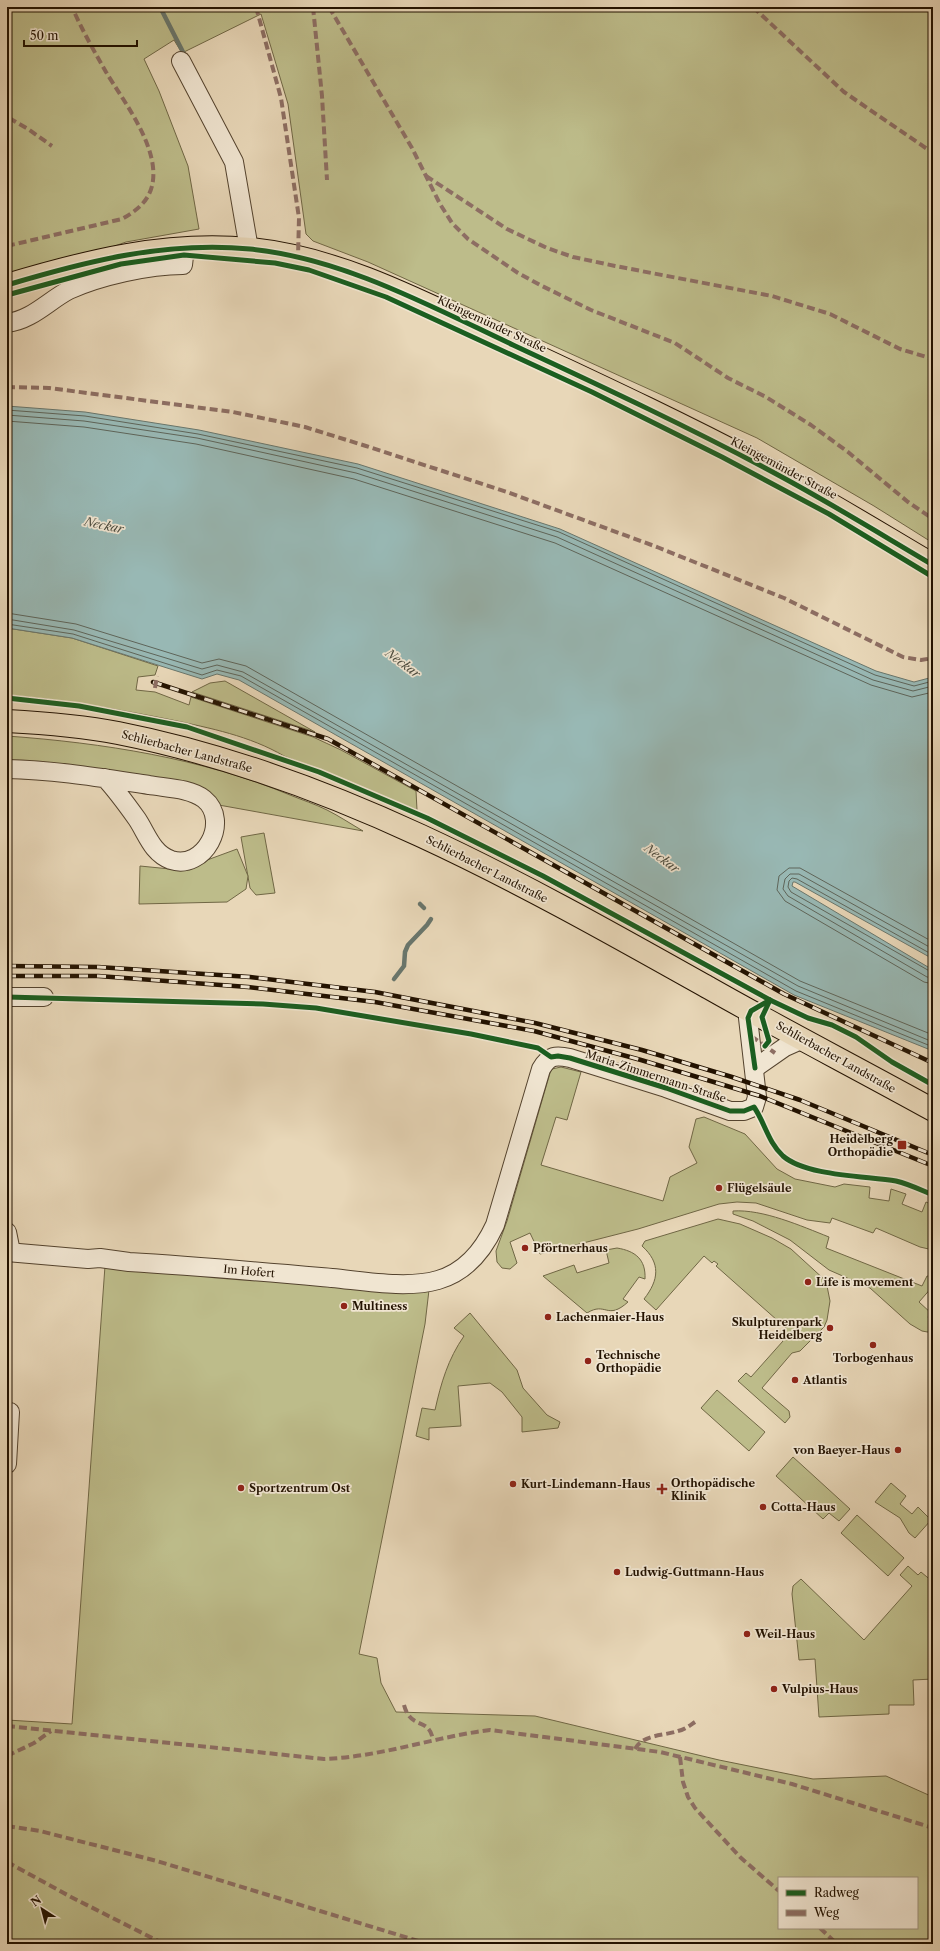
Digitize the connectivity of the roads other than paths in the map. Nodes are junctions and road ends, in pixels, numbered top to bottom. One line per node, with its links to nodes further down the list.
1 (181, 61): 3 (street)
2 (185, 247): 3 (main road, Kleingemünder Straße); 4 (main road, Kleingemünder Straße); 5 (street)
3 (249, 249): 6 (main road, Kleingemünder Straße)
4 (7, 285)
5 (7, 323)
6 (933, 565)
7 (7, 721): 12 (main road, Schlierbacher Landstraße)
8 (7, 769): 9 (street)
9 (105, 778): 9 (street)
10 (7, 997): 11 (street)
11 (44, 997)
12 (751, 1011): 13 (main road, Schlierbacher Landstraße); 14 (street, Maria-Zimmermann-Straße)
13 (803, 1039): 14 (street); 15 (main road, Schlierbacher Landstraße)
14 (755, 1068): 17 (street, Maria-Zimmermann-Straße)
15 (933, 1110)
16 (7, 1232): 18 (street)
17 (482, 1251): 18 (street, Im Hofert)
18 (9, 1252)
19 (10, 1412): 20 (street)
20 (7, 1464)

